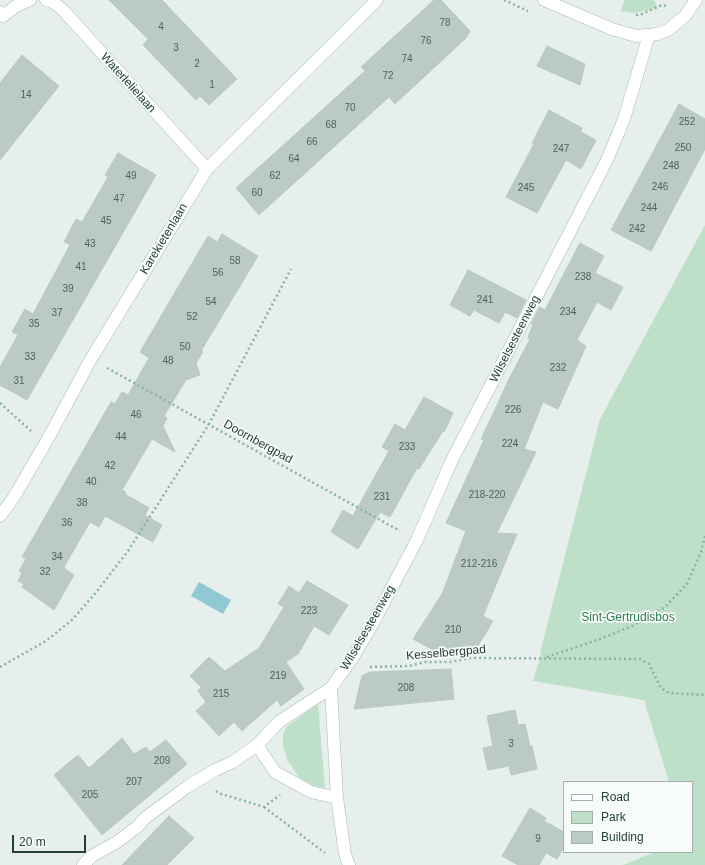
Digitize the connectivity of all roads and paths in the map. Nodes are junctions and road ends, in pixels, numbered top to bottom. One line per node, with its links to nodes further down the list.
1 (30, 0): 8 (street)
2 (46, 0): 10 (street, Waterlelielaan)
3 (377, 0): 10 (street, Karekietenlaan)
4 (544, 0): 9 (street)
5 (696, 0): 9 (street)
6 (662, 5): 7 (path)
7 (632, 15)
8 (1, 16)
9 (649, 36): 18 (street, Wilselsesteenweg)
10 (207, 169): 12 (street, Karekietenlaan)
11 (291, 270): 14 (path)
12 (91, 359): 14 (path, Doornbergpad); 15 (street, Karekietenlaan)
13 (0, 403): 15 (path)
14 (209, 424): 18 (path, Doornbergpad); 21 (path)
15 (45, 444): 16 (street, Karekietenlaan)
16 (0, 516)
17 (705, 536): 20 (path)
18 (416, 540): 19 (street, Wilselsesteenweg)
19 (353, 657): 20 (path, Kesselbergpad); 22 (street, Wilselsesteenweg)
20 (544, 658): 23 (path, Kesselbergpad)
21 (0, 667)
22 (331, 688): 24 (street, Wilselsesteenweg); 27 (street)
23 (705, 695)
24 (257, 745): 25 (street, Wilselsesteenweg); 26 (street)
25 (205, 777): 28 (path); 30 (street, Wilselsesteenweg)
26 (294, 783): 27 (street); 28 (path)
27 (337, 798): 31 (street)
28 (264, 807): 29 (path)
29 (331, 857)
30 (83, 865)
31 (349, 865)

